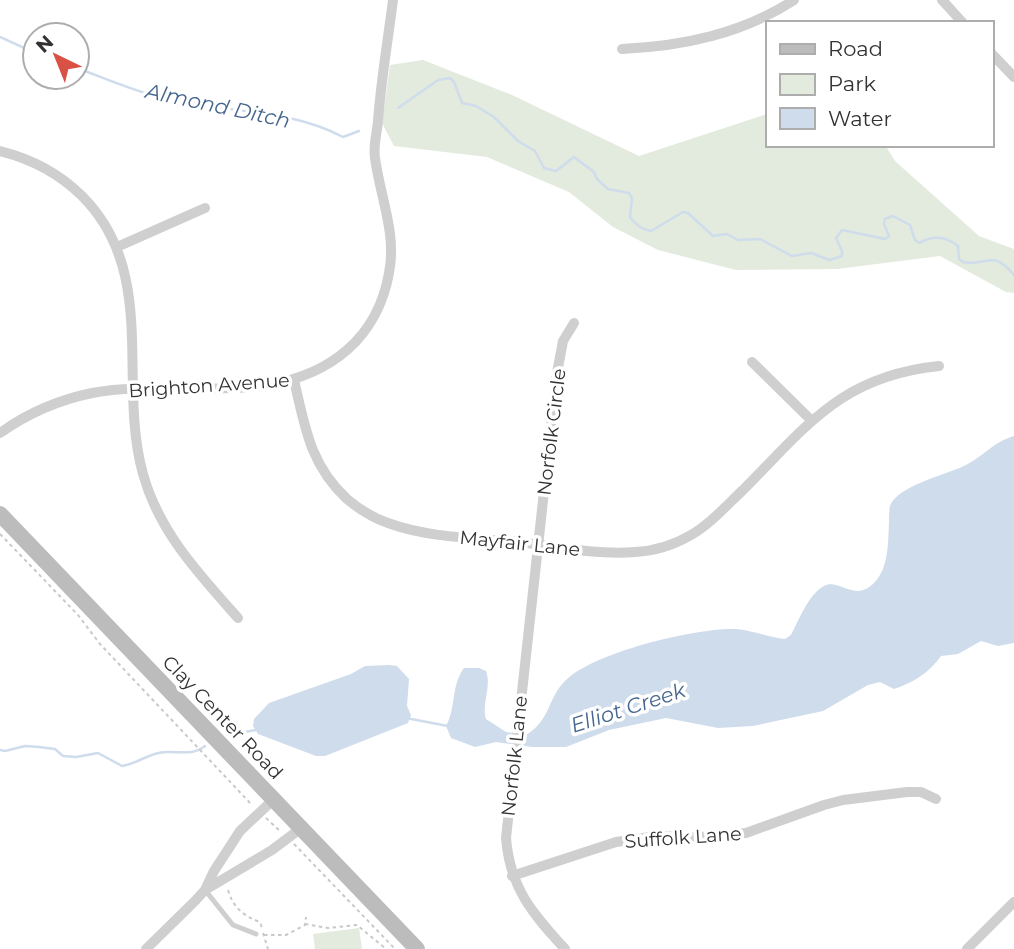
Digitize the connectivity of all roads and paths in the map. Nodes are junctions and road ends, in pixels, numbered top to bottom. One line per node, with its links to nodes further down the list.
1 (393, 0): 14 (street, Brighton Avenue)
2 (794, 0): 5 (street)
3 (942, 0): 4 (street)
4 (961, 21)
5 (622, 49)
6 (993, 54): 7 (street)
7 (1014, 77)
8 (0, 151): 10 (street)
9 (205, 208): 10 (street)
10 (117, 247): 15 (street)
11 (574, 323): 20 (street, Norfolk Circle)
12 (752, 362): 16 (street)
13 (939, 366): 16 (street, Mayfair Lane)
14 (294, 380): 15 (street, Brighton Avenue); 20 (street, Mayfair Lane)
15 (134, 390): 17 (street, Brighton Avenue); 21 (street)
16 (812, 421): 20 (street, Mayfair Lane)
17 (0, 433)
18 (0, 514): 23 (street, Clay Center Road)
19 (0, 534): 24 (path)
20 (538, 544): 26 (street, Norfolk Lane)
21 (238, 618)
22 (936, 799): 26 (street, Suffolk Lane)
23 (273, 800): 24 (street); 25 (street, Clay Center Road)
24 (259, 812): 25 (path); 28 (street)
25 (294, 834): 28 (street); 37 (path); 38 (street, Clay Center Road)
26 (512, 876): 39 (street, Norfolk Lane)
27 (226, 887): 33 (path)
28 (205, 890): 32 (lane); 34 (street)
29 (1014, 902): 40 (street)
30 (306, 917): 31 (path)
31 (305, 924): 33 (path); 36 (path)
32 (256, 934): 33 (path)
33 (264, 935): 35 (path)
34 (146, 949)
35 (268, 949)
36 (386, 949)
37 (395, 949)
38 (417, 949)
39 (565, 949)
40 (967, 949)

